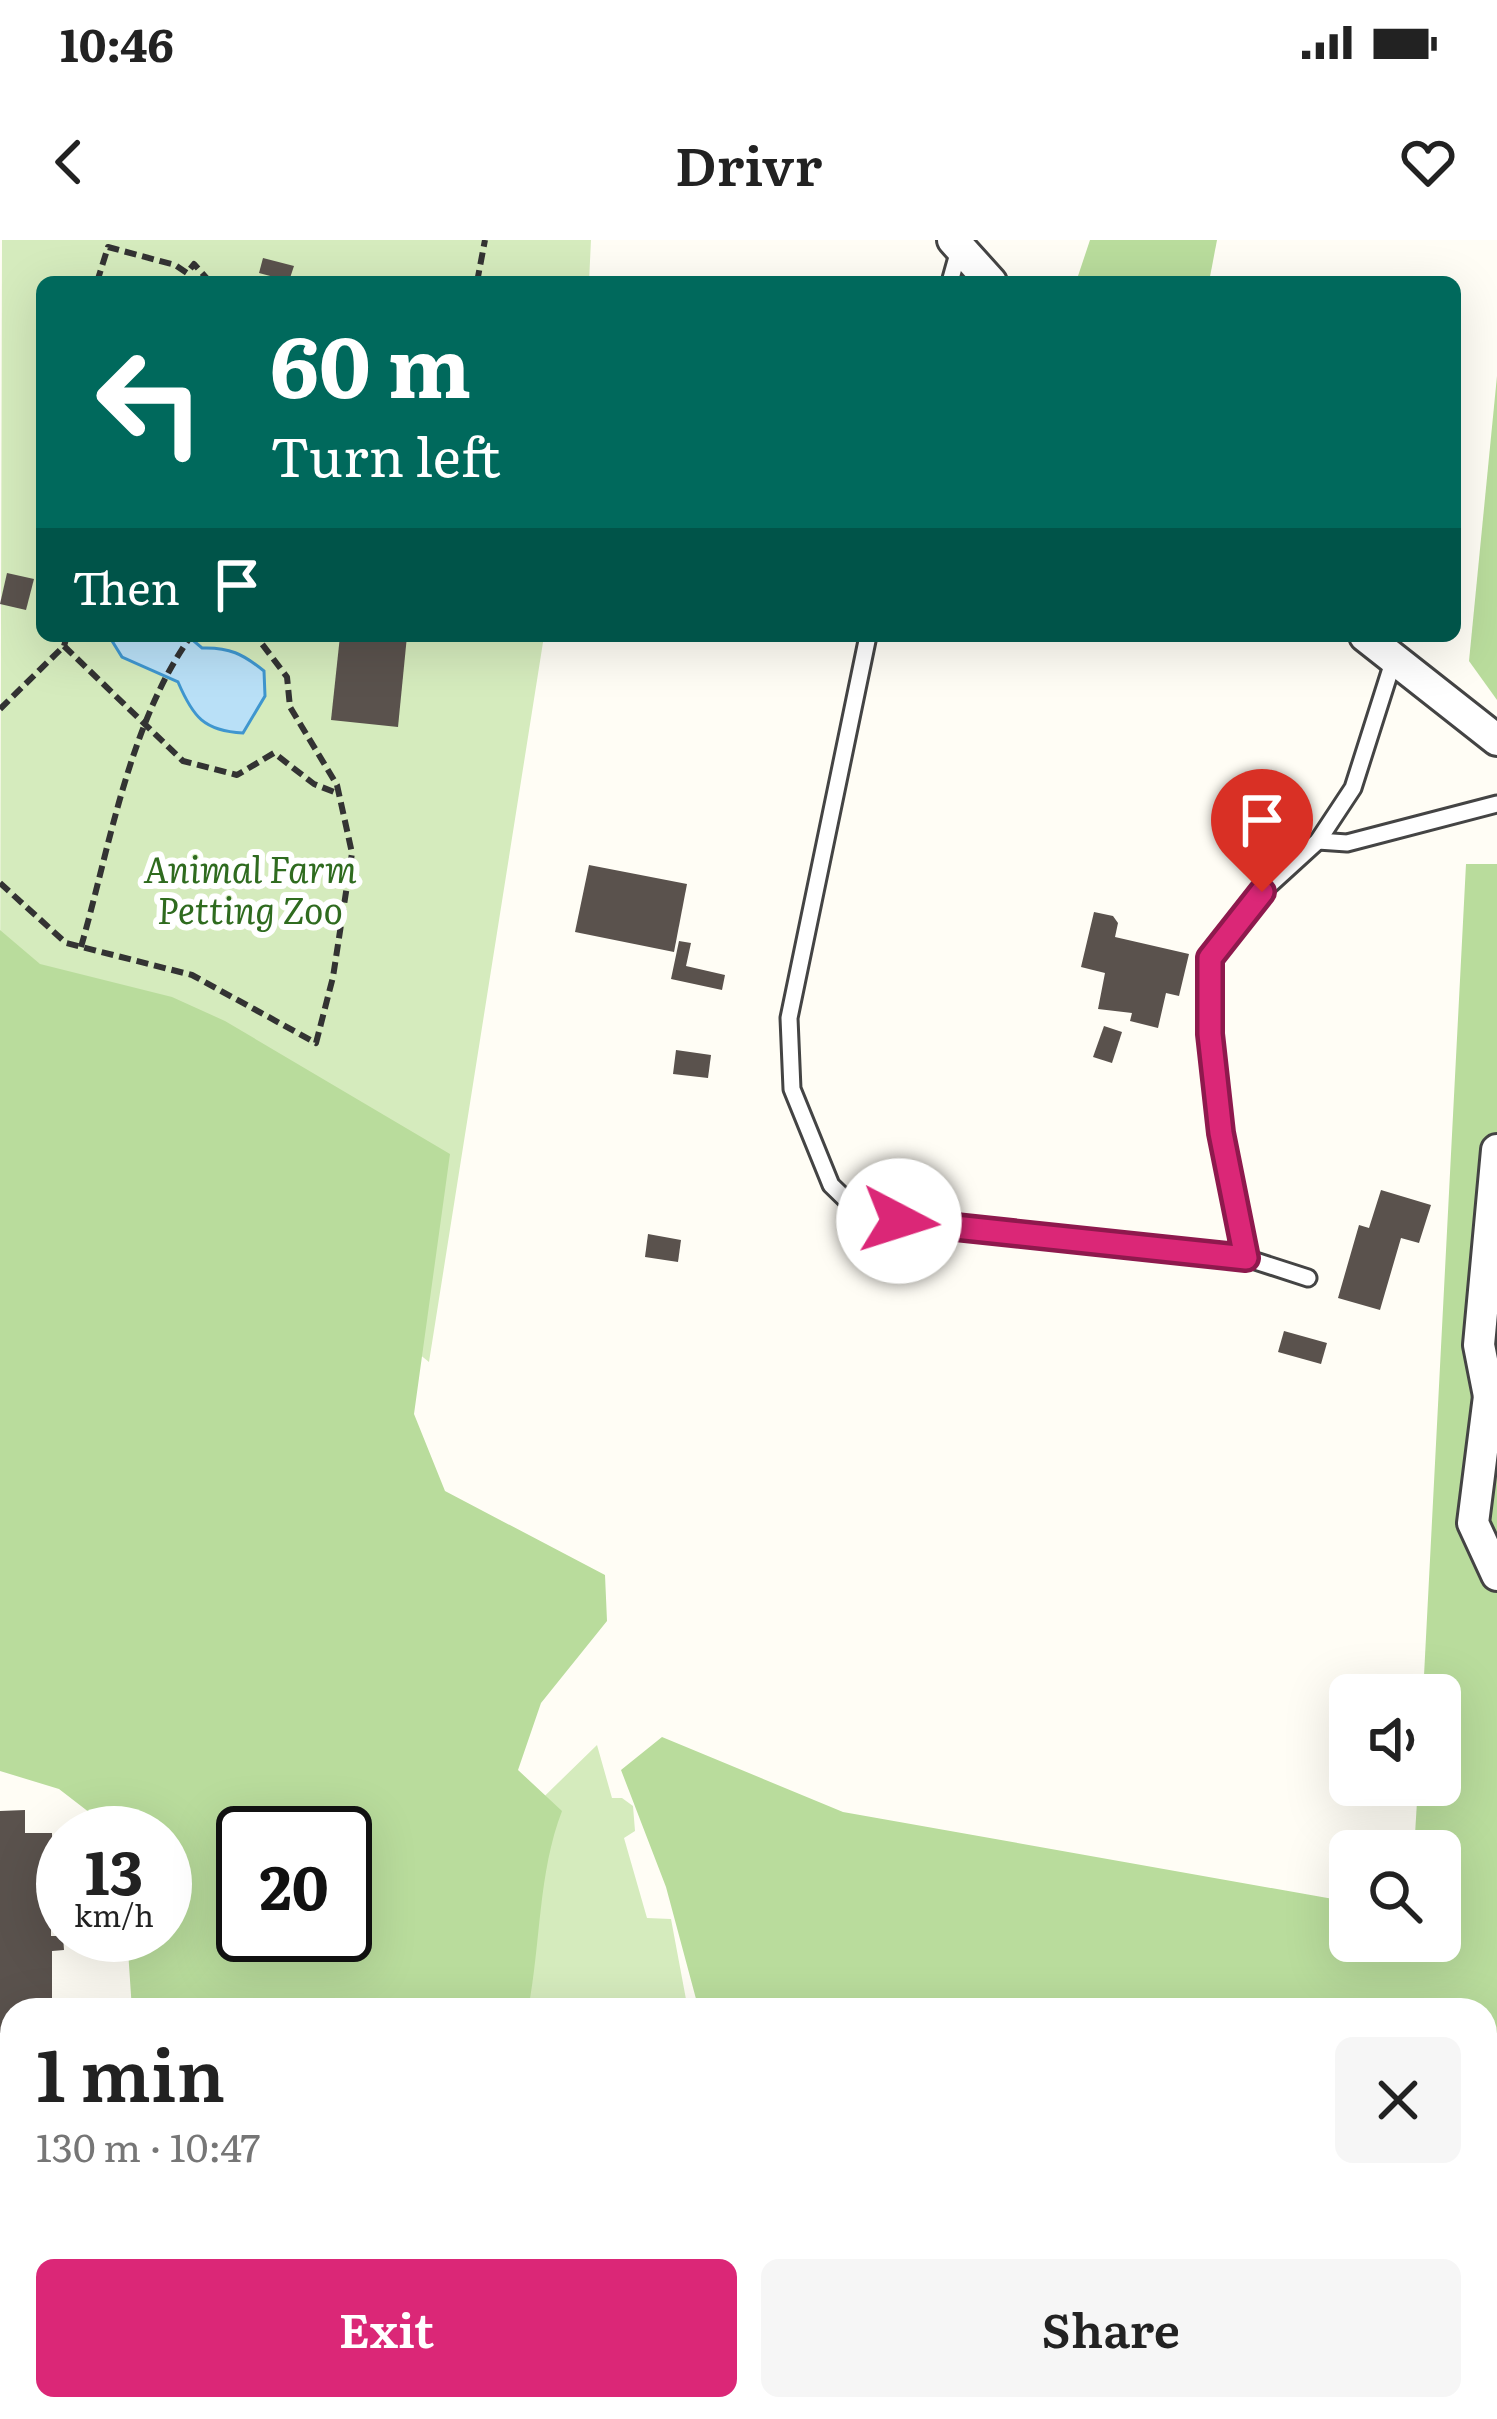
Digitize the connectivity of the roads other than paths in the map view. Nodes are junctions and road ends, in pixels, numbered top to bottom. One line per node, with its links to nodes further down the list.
1 (956, 243): 2 (lane); 3 (street)
2 (951, 276)
3 (986, 276)
4 (867, 642): 11 (lane)
5 (1373, 642): 6 (street)
6 (1394, 658): 7 (street); 9 (lane)
7 (1497, 740)
8 (1497, 804): 9 (lane)
9 (1318, 841): 11 (lane)
10 (1497, 1150): 13 (street)
11 (1246, 1258): 12 (lane)
12 (1307, 1278)
13 (1493, 1385): 14 (street)
14 (1489, 1464): 15 (street)
15 (1497, 1575)

